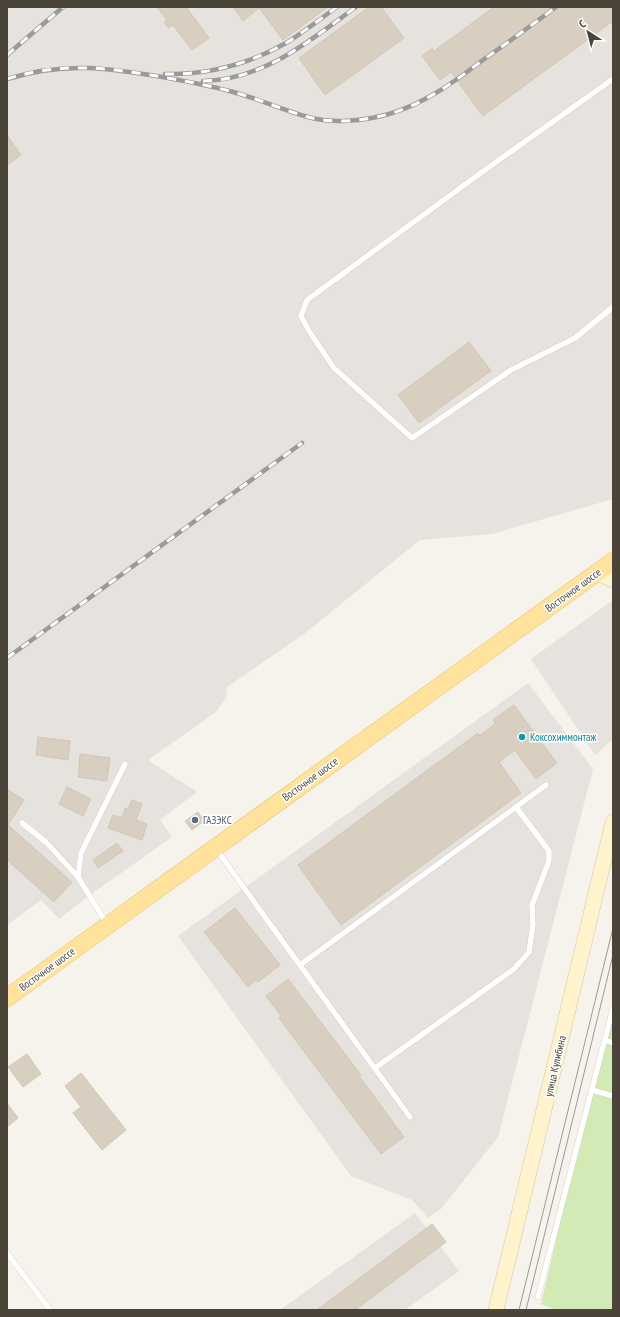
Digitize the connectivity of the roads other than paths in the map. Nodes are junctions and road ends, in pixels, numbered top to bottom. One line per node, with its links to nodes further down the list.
1 (613, 79): 2 (lane)
2 (613, 307)
3 (613, 561): 4 (main road, Восточное шоссе)
4 (596, 572): 5 (street); 11 (main road, Восточное шоссе)
5 (613, 580)
6 (125, 764): 12 (lane)
7 (546, 785): 8 (lane)
8 (516, 807): 14 (lane); 19 (lane)
9 (613, 822): 26 (street, улица Кулибина)
10 (22, 823): 12 (lane)
11 (216, 848): 13 (main road, Восточное шоссе); 14 (lane)
12 (78, 877): 13 (lane)
13 (108, 926): 15 (main road, Восточное шоссе)
14 (300, 965): 19 (lane)
15 (7, 998)
16 (613, 1008): 17 (lane)
17 (605, 1040): 18 (lane); 20 (lane)
18 (613, 1043)
19 (375, 1068): 22 (lane)
20 (592, 1090): 21 (lane); 24 (lane)
21 (613, 1096)
22 (410, 1116)
23 (7, 1254): 25 (lane)
24 (538, 1297)
25 (50, 1310)
26 (496, 1310)

